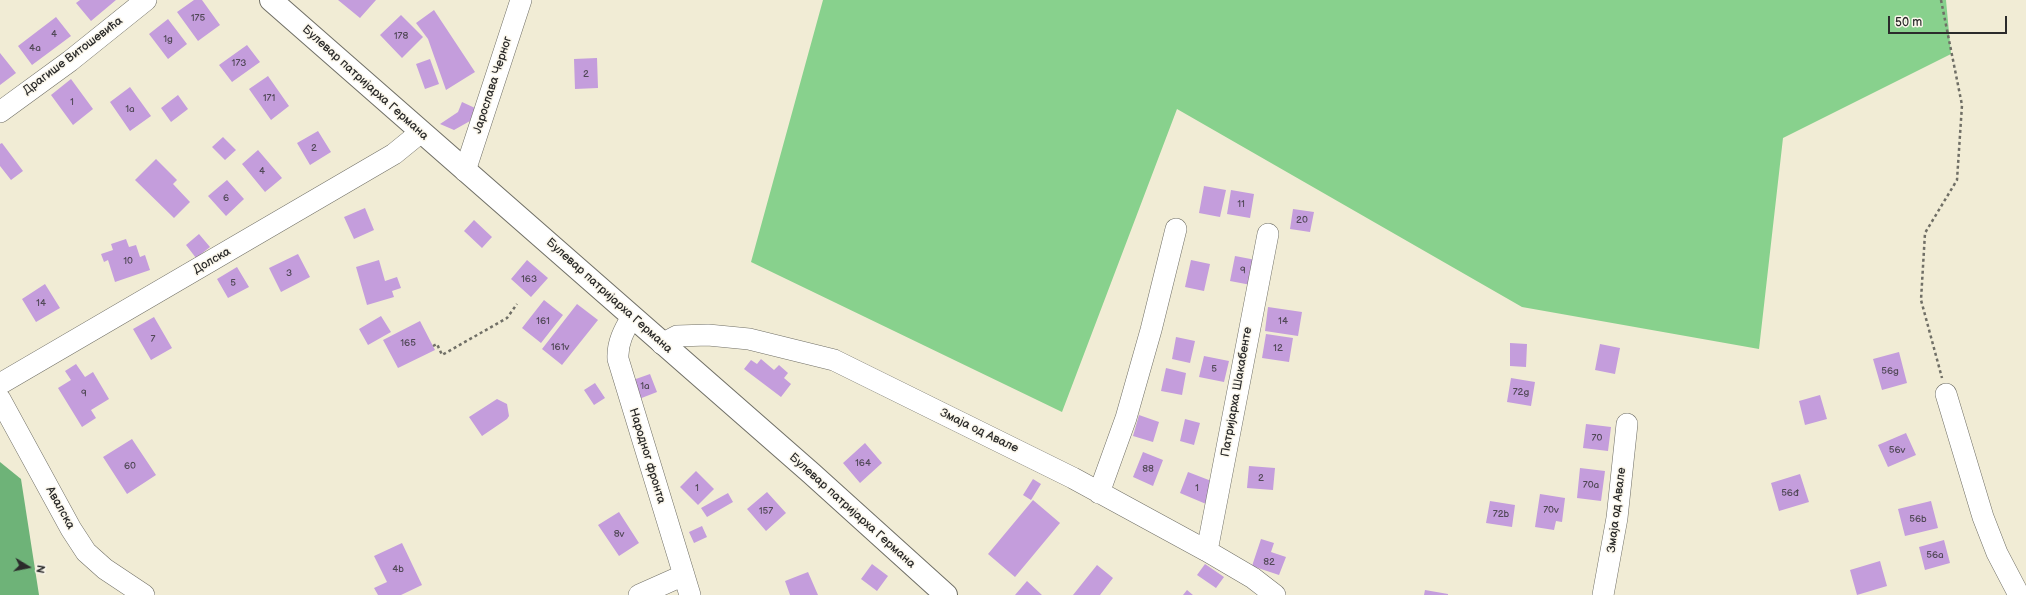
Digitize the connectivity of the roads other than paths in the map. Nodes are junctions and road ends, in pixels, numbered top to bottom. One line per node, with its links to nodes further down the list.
1 (146, 0): 4 (street, Драгише Витошевића)
2 (271, 0): 5 (main road, Булевар патријарха Германа)
3 (521, 0): 6 (street, Јарослава Черног)
4 (0, 112)
5 (421, 132): 6 (main road, Булевар патријарха Германа); 11 (street, Долска)
6 (465, 171): 9 (main road, Булевар патријарха Германа)
7 (1176, 229): 15 (street)
8 (1268, 234): 16 (street, Патријарха Шакабенте)
9 (632, 317): 10 (main road, Булевар патријарха Германа); 17 (street, Народног фронта)
10 (662, 344): 15 (street, Змаја од Авале); 21 (main road, Булевар патријарха Германа)
11 (0, 384)
12 (1946, 394): 24 (street)
13 (0, 399): 18 (street, Авалска)
14 (1627, 424): 23 (street, Змаја од Авале)
15 (1099, 493): 16 (street, Змаја од Авале)
16 (1207, 551): 22 (street, Змаја од Авале)
17 (684, 575): 19 (street); 20 (street, Народног фронта)
18 (144, 595)
19 (639, 595)
20 (690, 595)
21 (946, 595)
22 (1275, 595)
23 (1603, 595)
24 (2019, 595)

